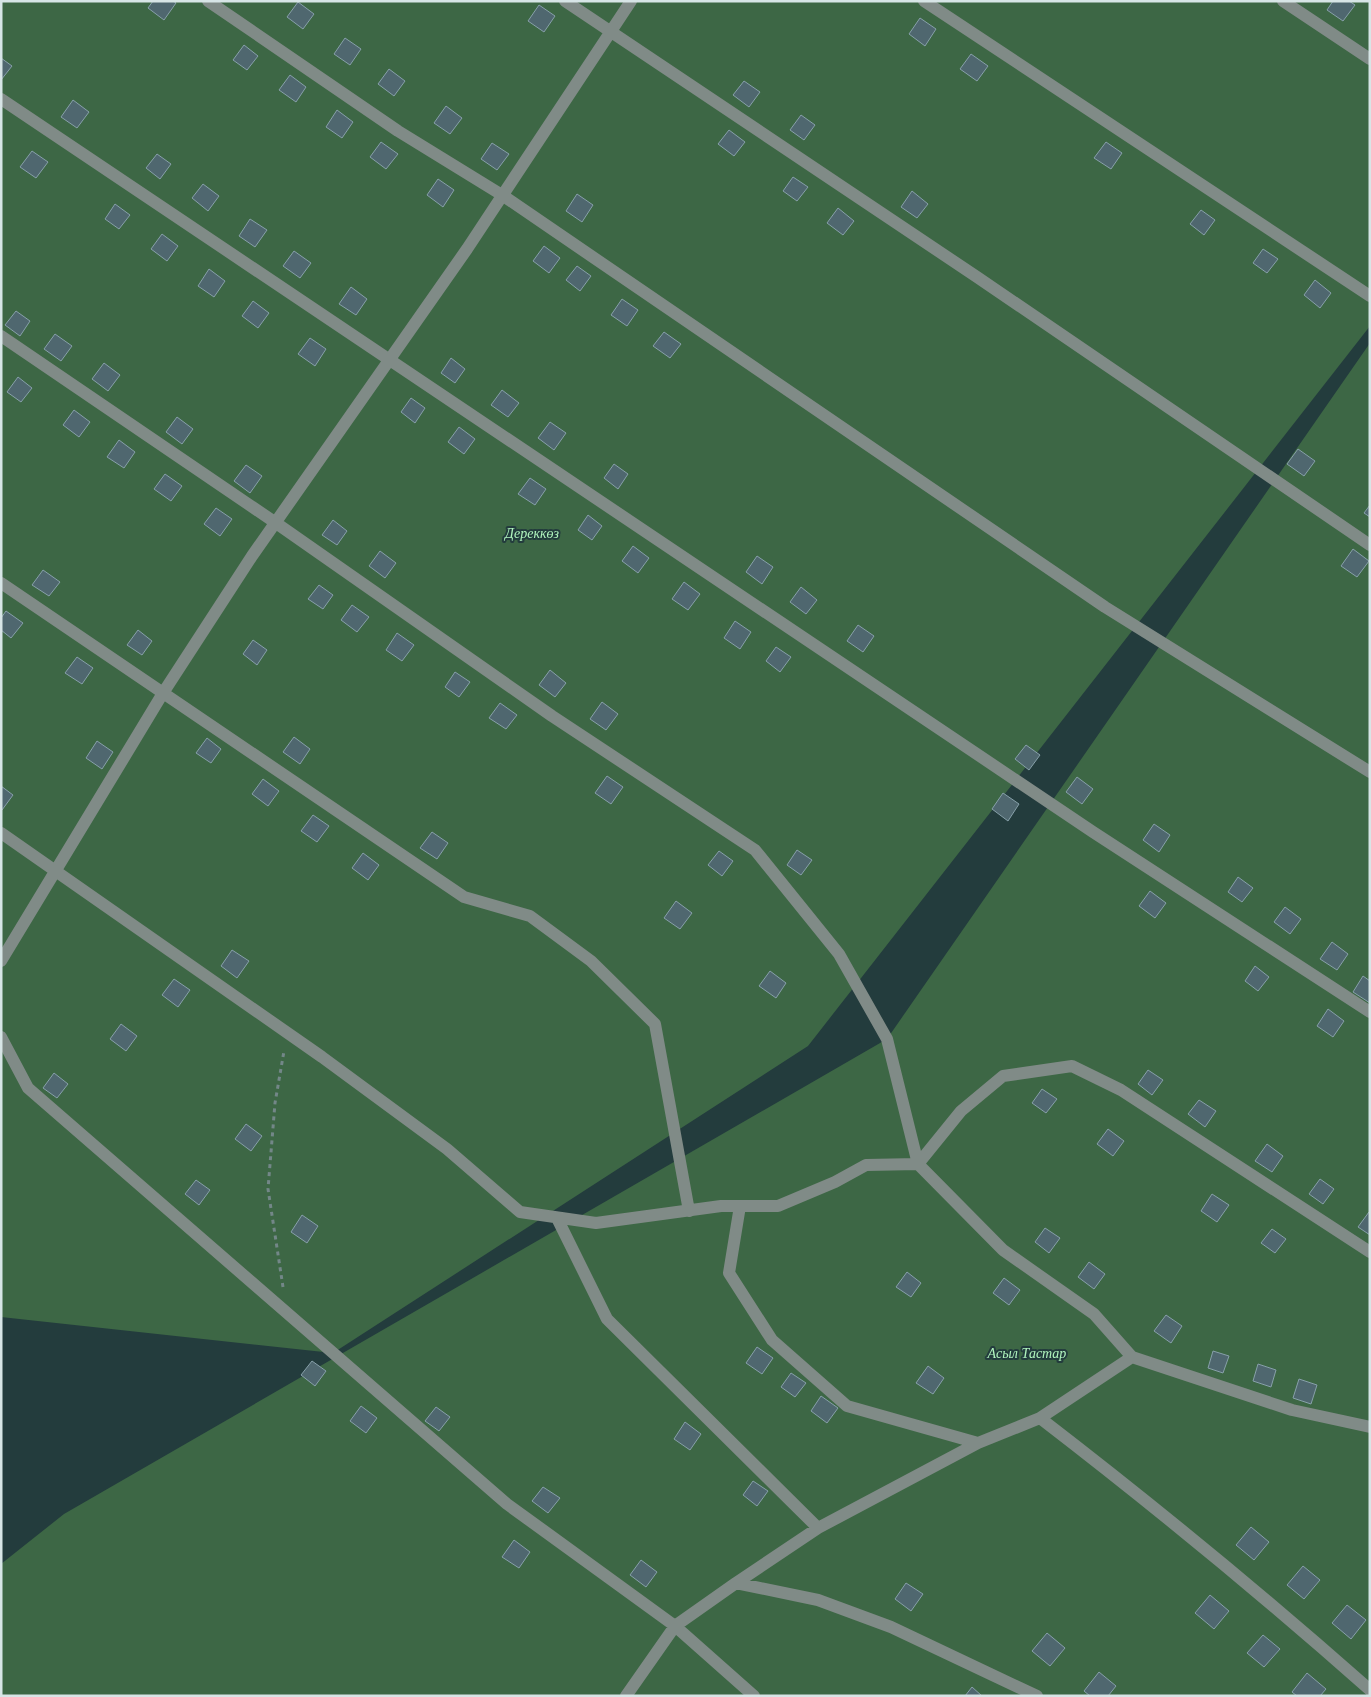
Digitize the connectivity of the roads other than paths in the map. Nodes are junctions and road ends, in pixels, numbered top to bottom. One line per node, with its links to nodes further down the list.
1 (208, 1): 9 (street)
2 (565, 1): 6 (street)
3 (631, 1): 6 (street)
4 (924, 1): 10 (street)
5 (1283, 1): 7 (street)
6 (610, 34): 9 (street); 14 (street)
7 (1370, 59)
8 (1, 99): 12 (street)
9 (502, 195): 12 (street); 17 (street)
10 (1370, 296)
11 (1, 336): 13 (street)
12 (390, 359): 13 (street); 21 (street)
13 (276, 523): 16 (street); 23 (street)
14 (1370, 545)
15 (1, 583): 16 (street)
16 (163, 693): 19 (street); 25 (street)
17 (1370, 772)
18 (1, 833): 19 (street)
19 (54, 870): 20 (street); 26 (street)
20 (1, 961)
21 (1370, 1012)
22 (1, 1037): 34 (street)
23 (918, 1164): 24 (street); 27 (street); 28 (street)
24 (740, 1206): 25 (street); 31 (street)
25 (689, 1210): 26 (street)
26 (557, 1218): 32 (street)
27 (1370, 1252)
28 (1132, 1357): 29 (street); 30 (street)
29 (1040, 1418): 31 (street); 35 (street)
30 (1370, 1427)
31 (978, 1442): 32 (street)
32 (818, 1528): 33 (street)
33 (736, 1583): 34 (street); 38 (street)
34 (675, 1626): 36 (street); 37 (street)
35 (1370, 1690)
36 (626, 1696)
37 (754, 1696)
38 (1037, 1696)

